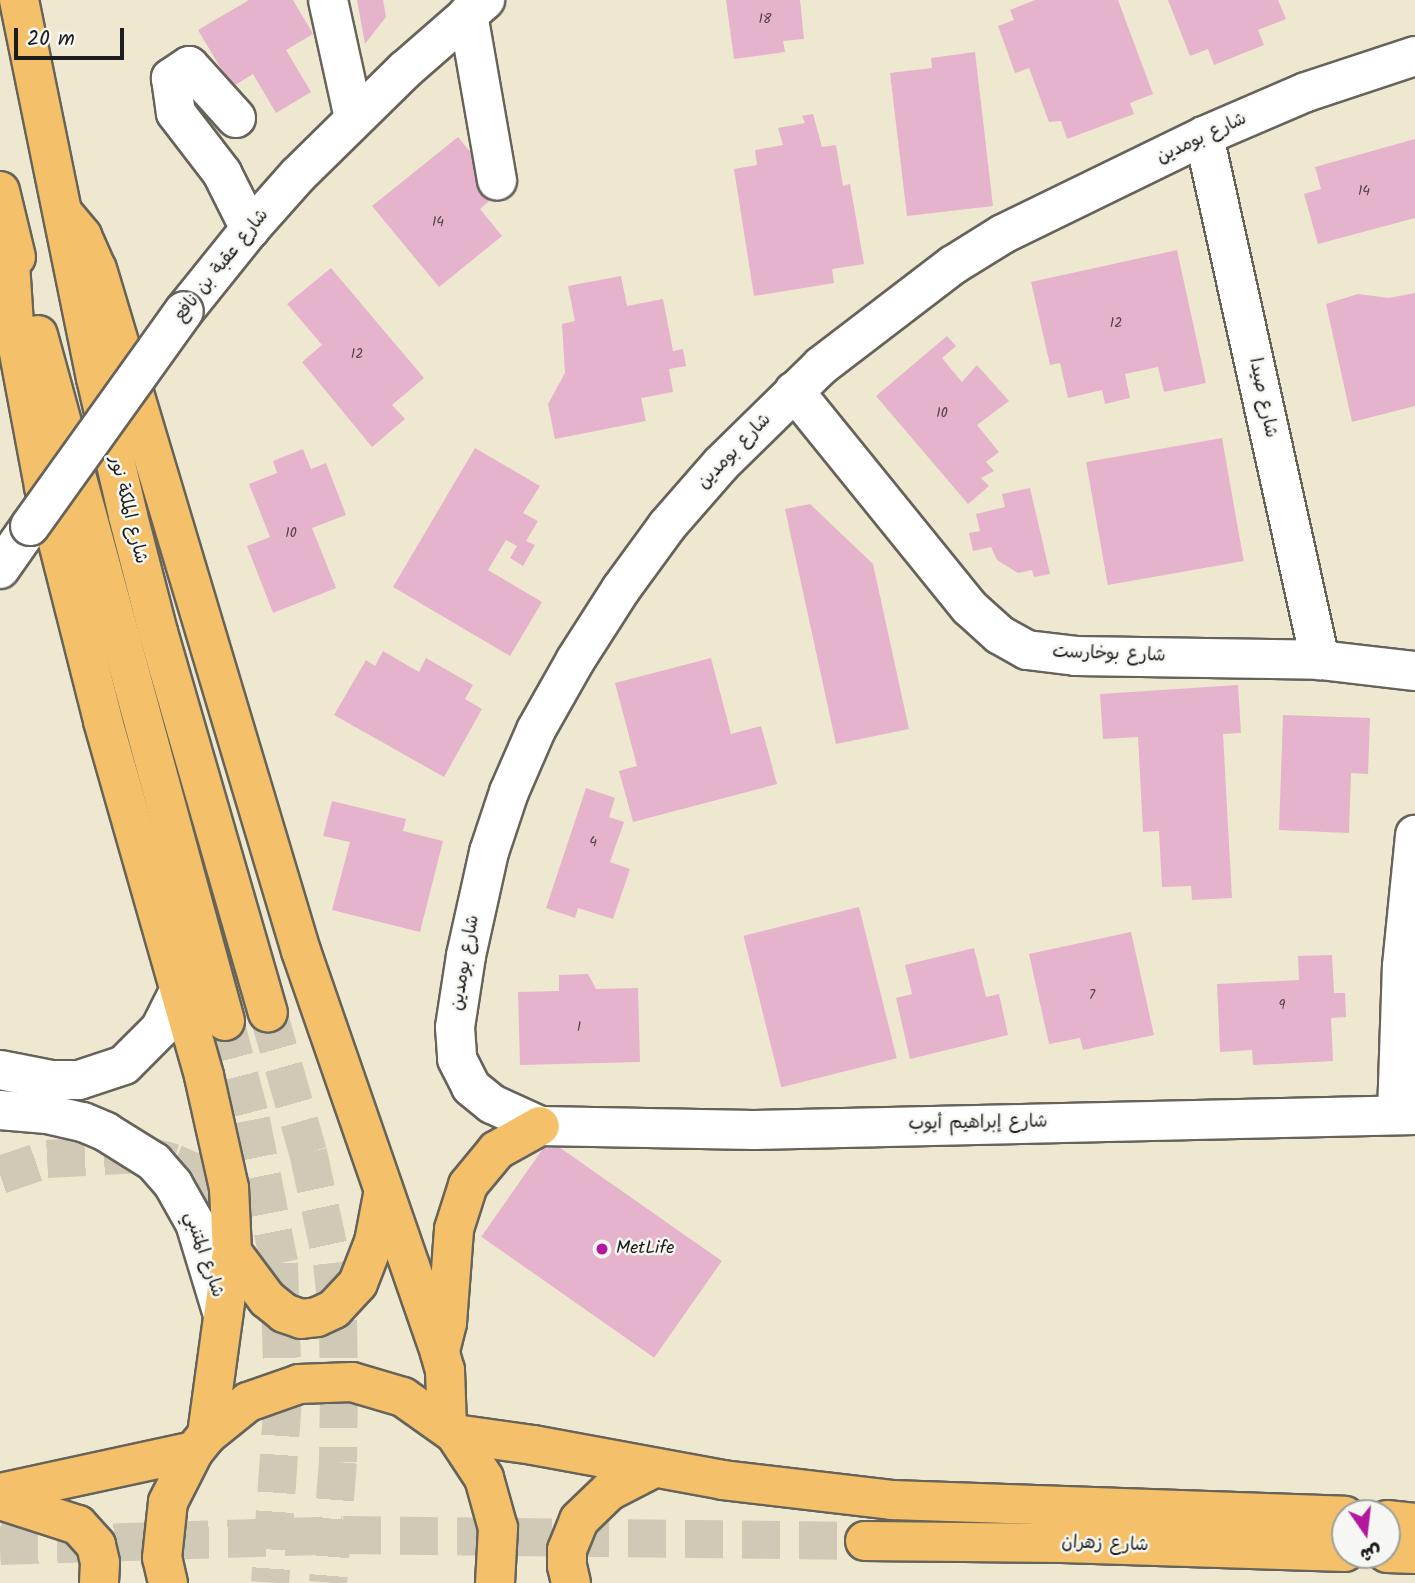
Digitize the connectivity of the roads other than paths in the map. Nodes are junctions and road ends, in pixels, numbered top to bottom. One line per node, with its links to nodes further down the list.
1 (19, 0): 10 (main road, شارع الملكة نور)
2 (328, 0): 6 (street)
3 (477, 7): 6 (street, شارع عقبة بن نافع); 8 (street)
4 (1415, 56): 7 (street, شارع بومدين)
5 (236, 118): 11 (street)
6 (354, 118): 11 (street, شارع عقبة بن نافع)
7 (1205, 136): 13 (street, شارع بومدين); 15 (street, شارع صيدا)
8 (497, 180)
9 (0, 191): 12 (main road)
10 (63, 213): 19 (main road, شارع الملكة نور); 25 (main road)
11 (250, 229): 14 (street, شارع عقبة بن نافع, bridge)
12 (8, 232): 18 (main road); 20 (main road)
13 (794, 390): 15 (street, شارع بوخارست); 24 (street, شارع بومدين)
14 (8, 550)
15 (1320, 660): 16 (street, شارع بوخارست)
16 (1415, 671)
17 (1413, 857): 23 (street)
18 (180, 989): 21 (street); 26 (main road)
19 (268, 1012)
20 (225, 1021)
21 (0, 1070)
22 (0, 1110): 27 (street, شارع المتنبي)
23 (1406, 1115): 24 (street, شارع إبراهيم أيوب)
24 (540, 1126): 28 (main road)
25 (383, 1195): 26 (main road); 28 (main road)
26 (232, 1252): 27 (main road)
27 (223, 1315): 30 (main road)
28 (440, 1353): 29 (main road)
29 (451, 1431): 30 (main road); 31 (main road); 39 (main road)
30 (200, 1443): 32 (main road); 38 (main road)
31 (652, 1469): 34 (main road); 40 (main road)
32 (0, 1493)
33 (0, 1500): 37 (main road)
34 (1331, 1515)
35 (865, 1541): 36 (main road, شارع زهران)
36 (1331, 1552)
37 (99, 1583)
38 (168, 1583)
39 (495, 1583)
40 (571, 1583)

